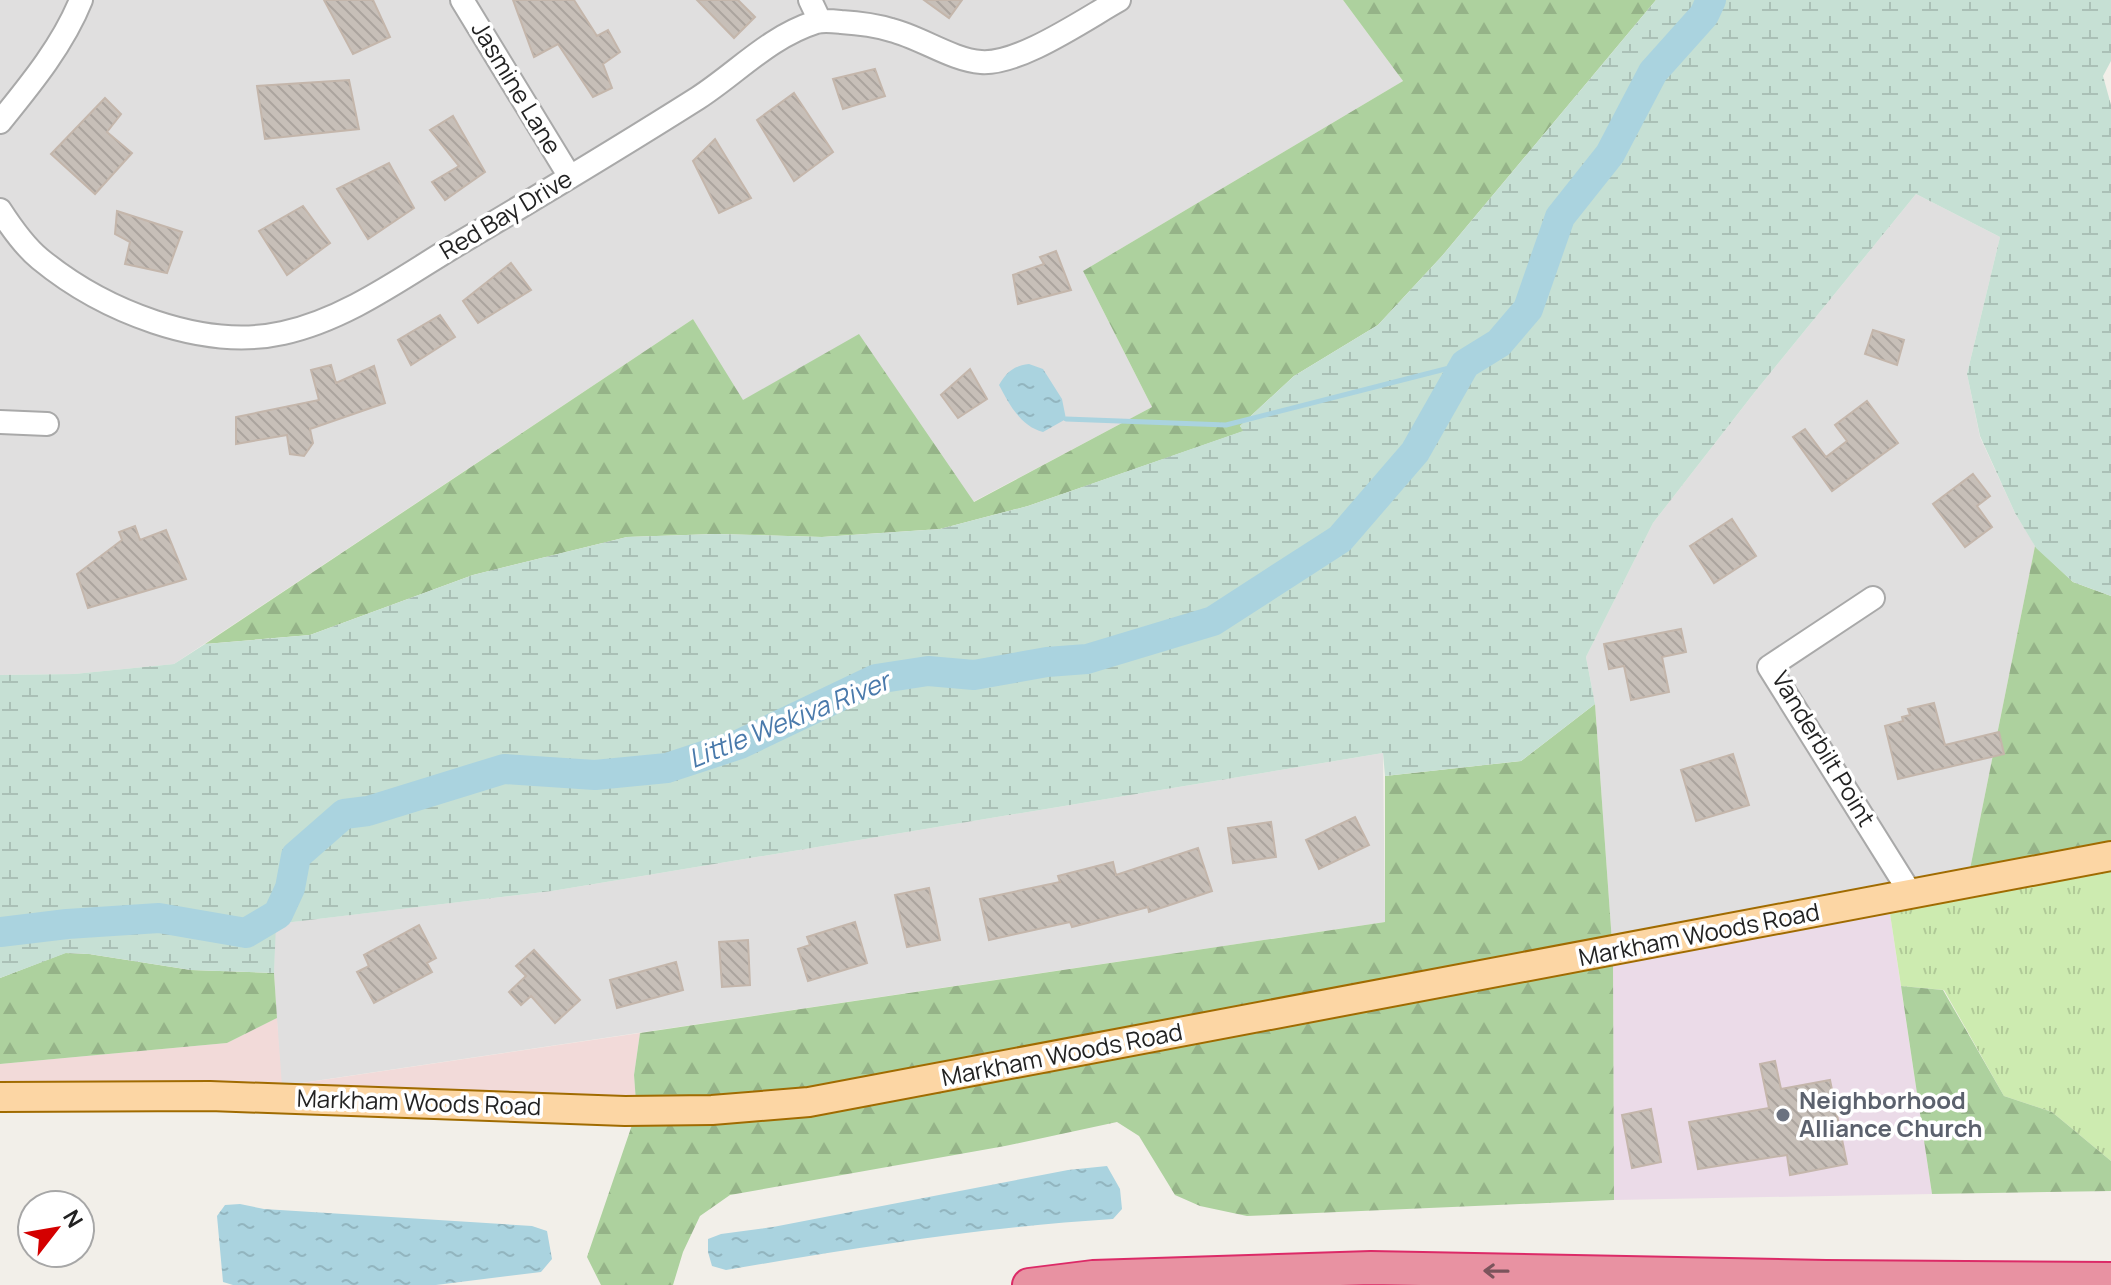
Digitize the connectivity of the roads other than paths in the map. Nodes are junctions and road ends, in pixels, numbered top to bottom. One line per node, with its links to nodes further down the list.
1 (81, 0): 6 (street)
2 (462, 0): 7 (street, Jasmine Lane)
3 (810, 0): 5 (street)
4 (1119, 0): 5 (street, Red Bay Drive)
5 (820, 21): 7 (street, Red Bay Drive)
6 (0, 122)
7 (570, 177): 8 (street, Red Bay Drive)
8 (0, 210)
9 (0, 422): 10 (street)
10 (47, 424)
11 (1873, 598): 13 (street, Vanderbilt Point)
12 (2111, 856): 13 (main road, Markham Woods Road)
13 (1911, 894): 14 (main road, Markham Woods Road)
14 (0, 1097)
15 (2111, 1279): 16 (highway, one-way to 16)
16 (1029, 1285)

